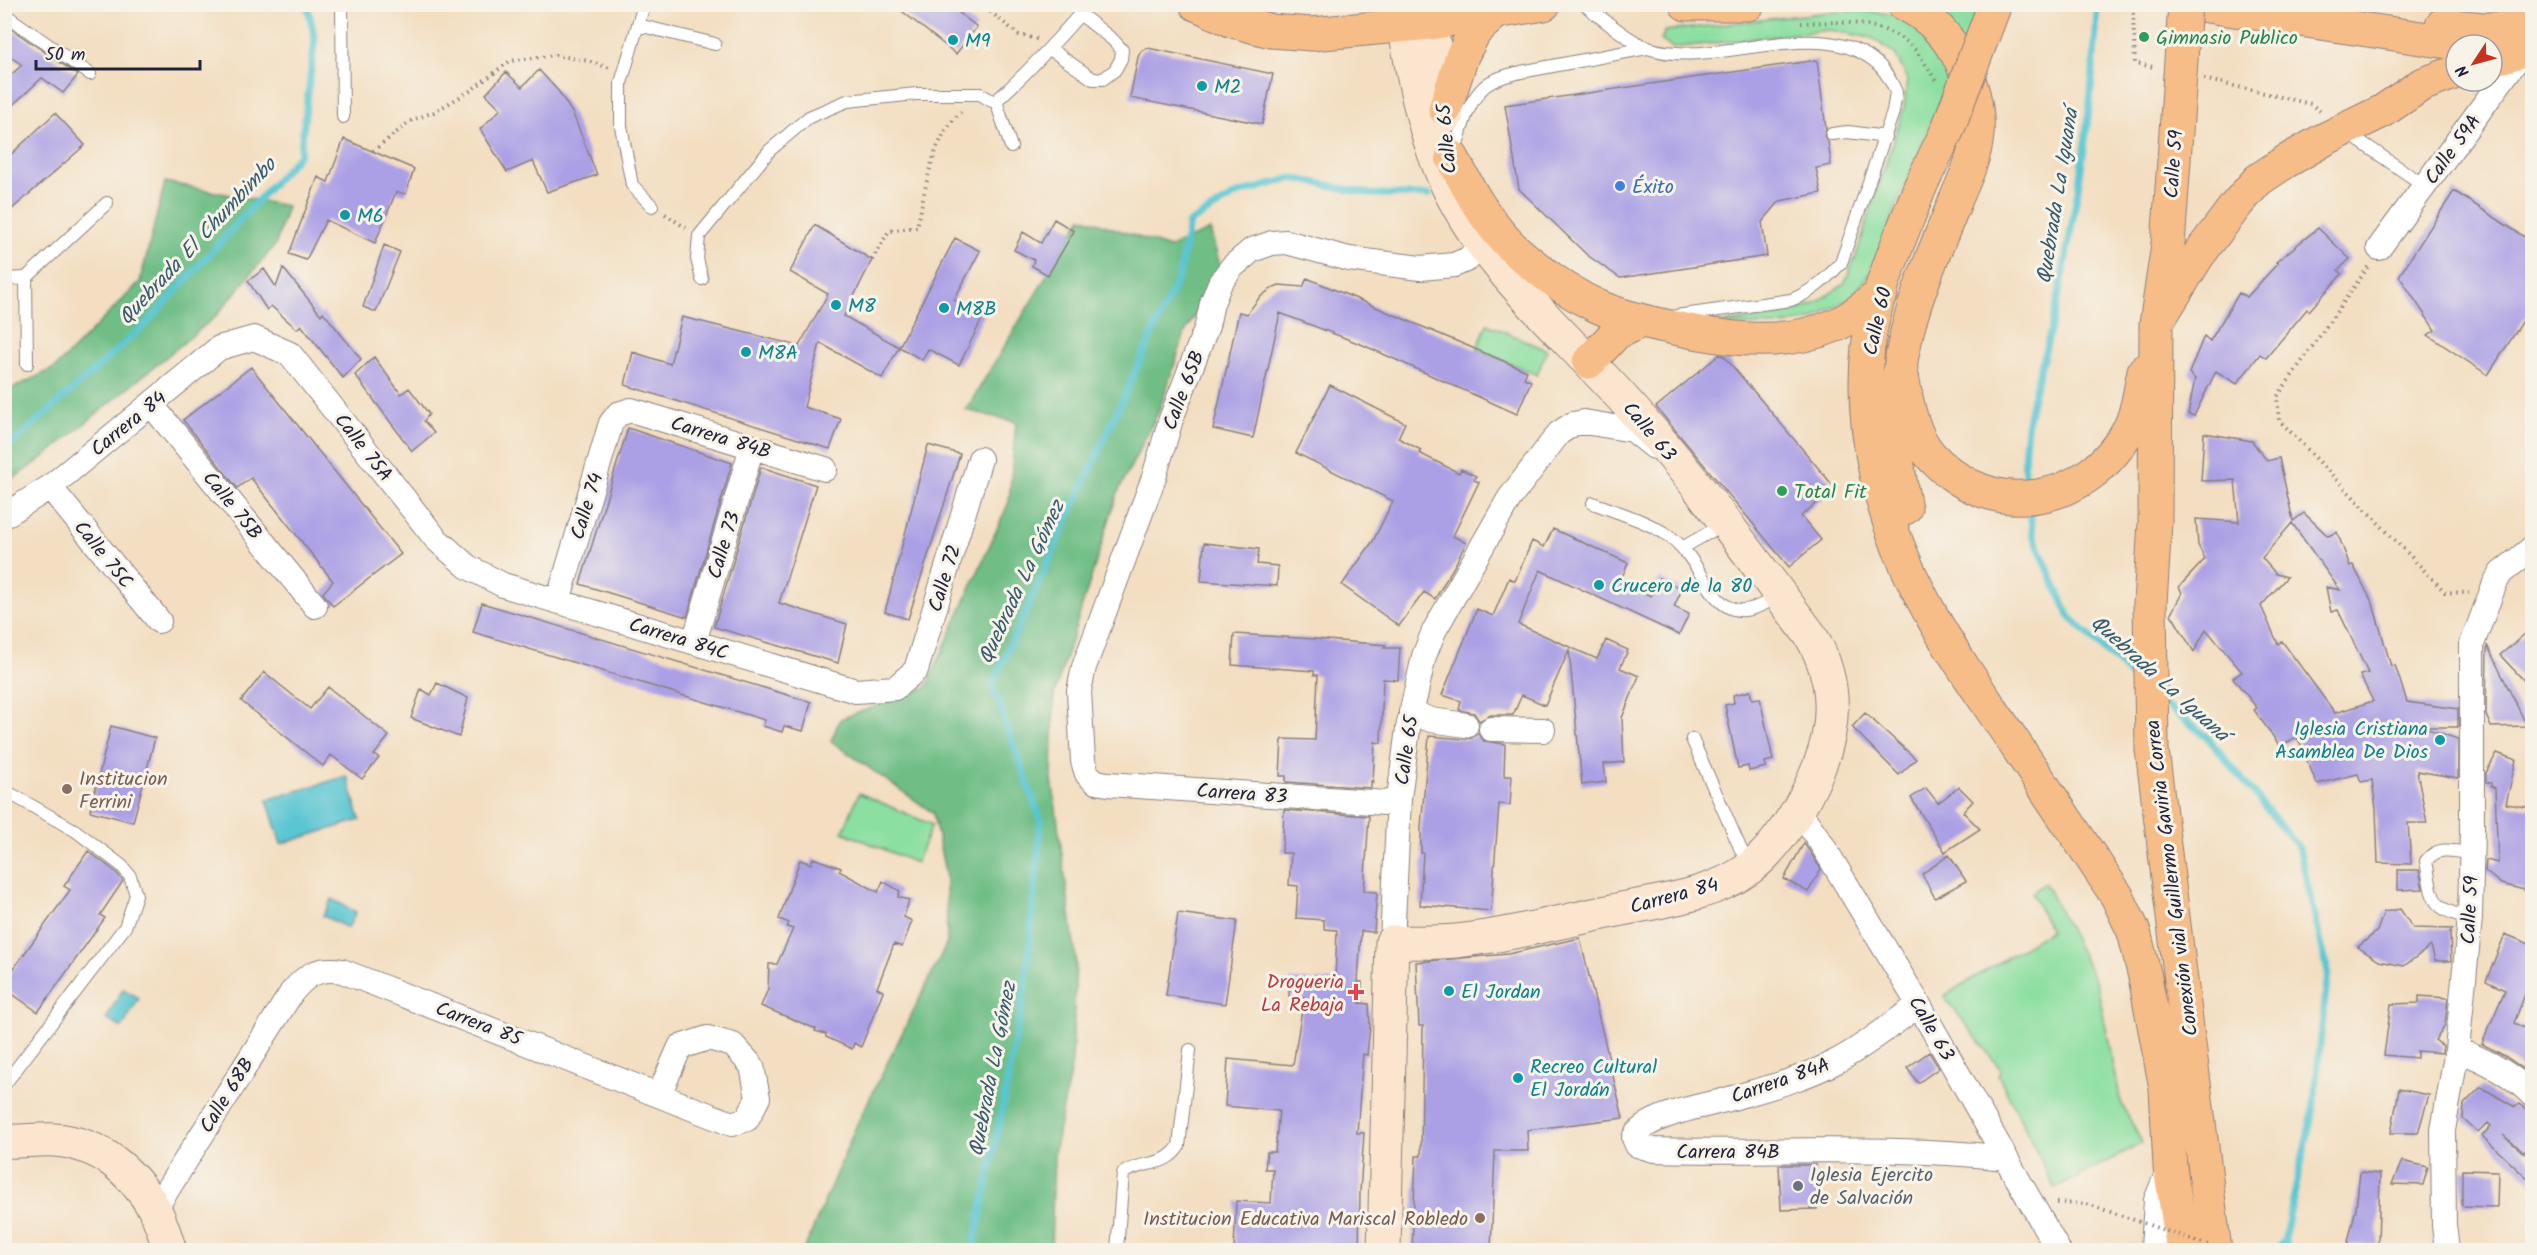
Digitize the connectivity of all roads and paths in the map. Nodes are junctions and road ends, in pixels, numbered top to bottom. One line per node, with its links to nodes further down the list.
1 (342, 4): 35 (lane)
2 (644, 4): 19 (lane)
3 (981, 4): 23 (path)
4 (1196, 4): 18 (main road)
5 (1544, 4): 15 (main road)
6 (1584, 4): 24 (lane)
7 (1686, 4): 8 (main road)
8 (1748, 4)
9 (1904, 4): 59 (main road)
10 (1995, 4): 53 (main road, Calle 60, bridge)
11 (2185, 4): 55 (main road, Calle 59, bridge)
12 (2194, 4): 20 (main road)
13 (2306, 4): 21 (main road)
14 (1080, 9): 23 (lane); 23 (lane)
15 (1496, 12): 18 (main road); 34 (main road)
16 (2133, 13): 26 (path)
17 (4, 14): 28 (lane)
18 (1416, 15): 34 (main road, Calle 65); 43 (main road, Calle 65)
19 (638, 25): 22 (lane); 27 (lane)
20 (2444, 41)
21 (2520, 43): 25 (main road); 42 (street, Calle 59A)
22 (715, 45)
23 (1052, 46): 32 (lane)
24 (1647, 48): 38 (lane); 41 (lane)
25 (2504, 52)
26 (2157, 68)
27 (624, 72): 40 (path); 45 (lane)
28 (90, 74)
29 (2444, 76): 36 (main road)
30 (2201, 78): 33 (path)
31 (980, 94): 32 (lane); 49 (path); 52 (lane)
32 (996, 101): 39 (lane)
33 (2311, 104)
34 (1445, 109): 41 (main road, Calle 65)
35 (343, 117)
36 (2344, 130): 42 (lane); 55 (main road)
37 (1832, 134): 38 (lane)
38 (1886, 137): 54 (lane)
39 (1011, 147)
40 (373, 151)
41 (1452, 157): 43 (main road, Calle 65); 54 (main road)
42 (2425, 186): 48 (street, Calle 59A)
43 (1450, 190): 47 (main road, Calle 63)
44 (107, 203): 50 (lane)
45 (652, 206): 46 (path)
46 (692, 232)
47 (1482, 243): 57 (main road, Calle 63); 87 (street, Calle 65B)
48 (2379, 248): 73 (path)
49 (872, 260)
50 (26, 278): 51 (lane); 58 (lane)
51 (4, 279)
52 (702, 279)
53 (1881, 294): 54 (main road); 78 (main road, Calle 60)
54 (1641, 321): 57 (main road)
55 (2156, 324): 59 (main road); 114 (main road, Conexión vial Guillermo Gaviria Correa)
56 (254, 338): 60 (street, Carrera 84); 72 (street, Calle 75A)
57 (1589, 362): 65 (main road, Calle 63)
58 (27, 364)
59 (1901, 370): 78 (main road)
60 (151, 404): 66 (street, Carrera 84); 76 (street, Calle 75B)
61 (618, 414): 62 (street, Carrera 84B); 75 (street, Calle 74)
62 (753, 447): 64 (street, Carrera 84B); 79 (street, Calle 73)
63 (980, 459): 81 (street, Calle 72)
64 (825, 469)
65 (1684, 471): 69 (main road, Calle 63); 82 (street, Calle 65)
66 (50, 487): 68 (street, Carrera 84); 77 (street, Calle 75C)
67 (1593, 503): 70 (lane)
68 (4, 516)
69 (1725, 524): 70 (lane); 74 (main road, Calle 63)
70 (1682, 548): 74 (lane)
71 (2529, 557): 73 (street)
72 (468, 567): 75 (street, Carrera 84C)
73 (2496, 584): 91 (street, Calle 59)
74 (1780, 594): 80 (main road, Calle 63)
75 (558, 601): 79 (street, Carrera 84C)
76 (315, 606)
77 (159, 621)
78 (1947, 641): 105 (main road, Conexión vial Guillermo Gaviria Correa)
79 (694, 642): 81 (street, Carrera 84C)
80 (1831, 687): 90 (main road, Carrera 84)
81 (895, 688)
82 (1411, 712): 83 (street); 89 (street, Calle 65)
83 (1466, 726)
84 (1491, 729): 85 (street)
85 (1543, 730)
86 (1692, 739): 92 (lane)
87 (1087, 774): 89 (street, Carrera 83)
88 (4, 790): 99 (lane)
89 (1399, 799): 94 (street, Calle 65)
90 (1798, 810): 92 (main road, Carrera 84); 96 (street, Calle 63)
91 (2472, 854): 93 (street, Calle 59); 93 (lane)
92 (1749, 869): 94 (main road, Carrera 84)
93 (2470, 918): 98 (street, Calle 59)
94 (1392, 942): 110 (main road, Calle 65)
95 (299, 983): 100 (street, Carrera 85); 107 (street, Calle 68B)
96 (1919, 1005): 102 (street, Carrera 84A); 104 (street, Calle 63)
97 (1190, 1050): 109 (lane)
98 (2457, 1050): 101 (street); 116 (street, Calle 59)
99 (4, 1085)
100 (659, 1095)
101 (2532, 1095)
102 (1634, 1138): 104 (street, Carrera 84B)
103 (4, 1141): 107 (main road)
104 (2006, 1158): 111 (street, Calle 63)
105 (2170, 1167): 112 (street); 113 (main road, Conexión vial Guillermo Gaviria Correa)
106 (2056, 1203): 115 (path, bridge)
107 (155, 1209): 108 (main road)
108 (170, 1251)
109 (1117, 1251)
110 (1384, 1251)
111 (2058, 1251)
112 (2153, 1251)
113 (2182, 1251)
114 (2215, 1251)
115 (2223, 1251)
116 (2447, 1251)

